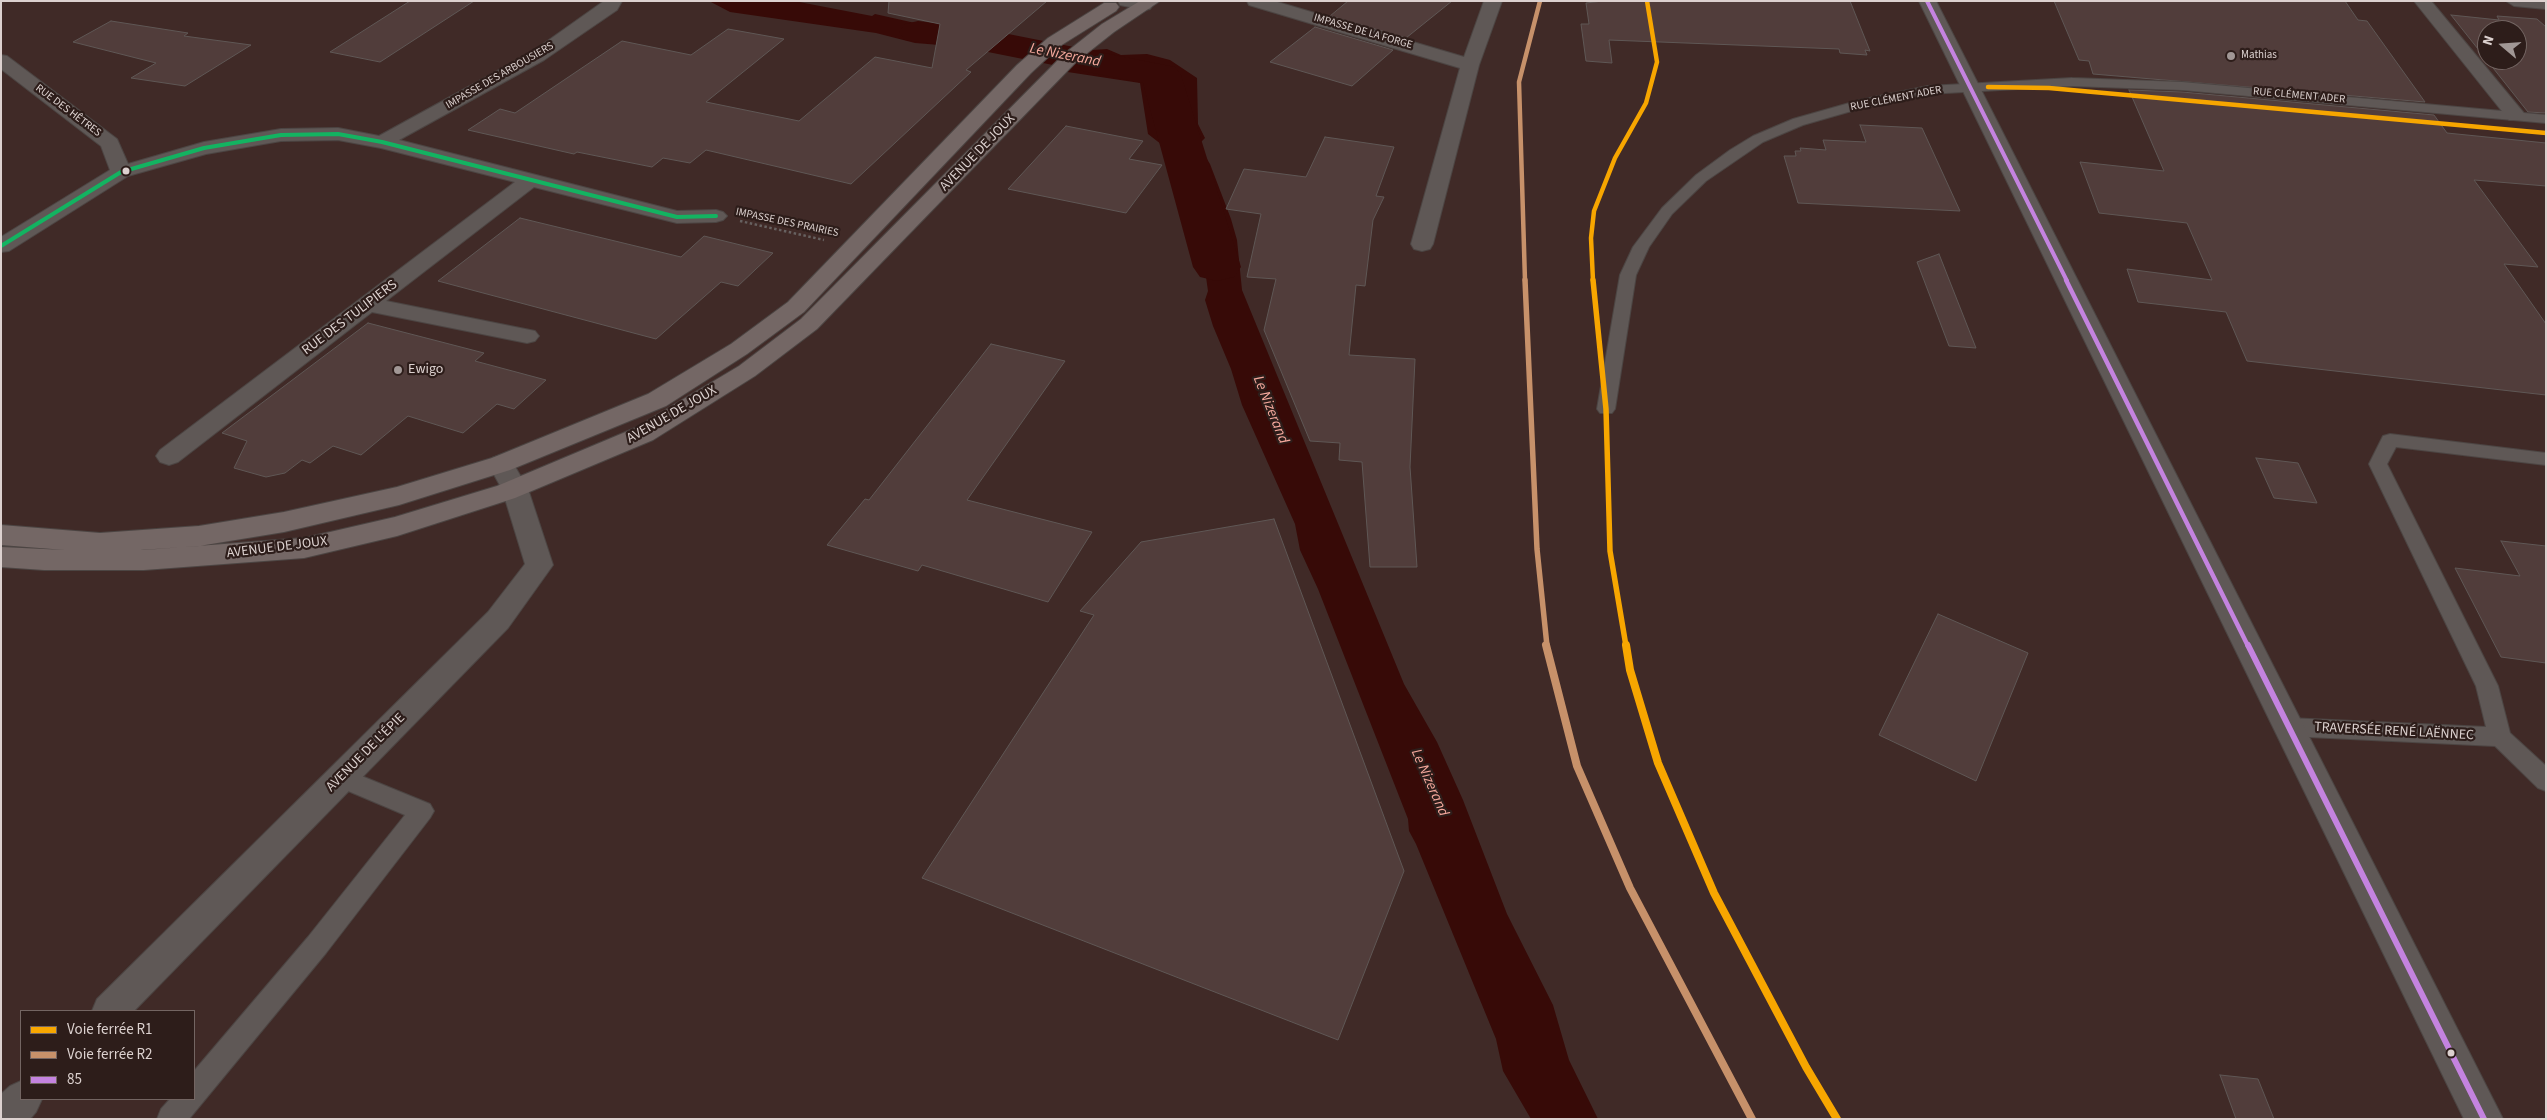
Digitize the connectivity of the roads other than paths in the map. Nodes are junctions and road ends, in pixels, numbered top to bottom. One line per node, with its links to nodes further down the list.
1 (613, 1): 16 (street, IMPASSE DES ARBOUSIERS)
2 (1120, 1): 27 (main road, AVENUE DE JOUX)
3 (1126, 1): 9 (street)
4 (1255, 1): 12 (street, IMPASSE DE LA FORGE)
5 (1493, 1): 12 (street)
6 (1927, 1): 13 (street)
7 (2422, 1): 14 (street)
8 (2514, 1): 10 (street)
9 (1148, 3): 27 (main road, AVENUE DE JOUX)
10 (2546, 4)
11 (1, 60): 17 (street, RUE DES HÊTRES)
12 (1470, 65): 20 (street)
13 (1970, 88): 14 (lane, RUE CLÉMENT ADER); 24 (lane, RUE CLÉMENT ADER); 30 (street)
14 (2516, 116): 15 (lane, RUE CLÉMENT ADER)
15 (2546, 119)
16 (382, 142): 17 (street); 18 (street)
17 (121, 172): 21 (street)
18 (530, 180): 19 (street); 22 (street, RUE DES TULIPIERS)
19 (716, 216)
20 (1422, 244)
21 (1, 246)
22 (367, 304): 23 (street); 25 (street, RUE DES TULIPIERS)
23 (527, 336)
24 (1606, 409)
25 (169, 456)
26 (2546, 459): 31 (lane)
27 (508, 477): 28 (main road, AVENUE DE JOUX); 29 (main road, AVENUE DE JOUX); 32 (street, AVENUE DE L'ÉPIE)
28 (1, 535)
29 (1, 557)
30 (2288, 727): 31 (lane, TRAVERSÉE RENÉ LAËNNEC); 40 (street)
31 (2500, 737): 33 (lane)
32 (342, 778): 34 (street, AVENUE DE L'ÉPIE); 35 (lane)
33 (2546, 781)
34 (111, 1010)
35 (195, 1091)
36 (22, 1100): 38 (street)
37 (187, 1100): 39 (lane)
38 (3, 1119)
39 (171, 1119)
40 (2484, 1119)

